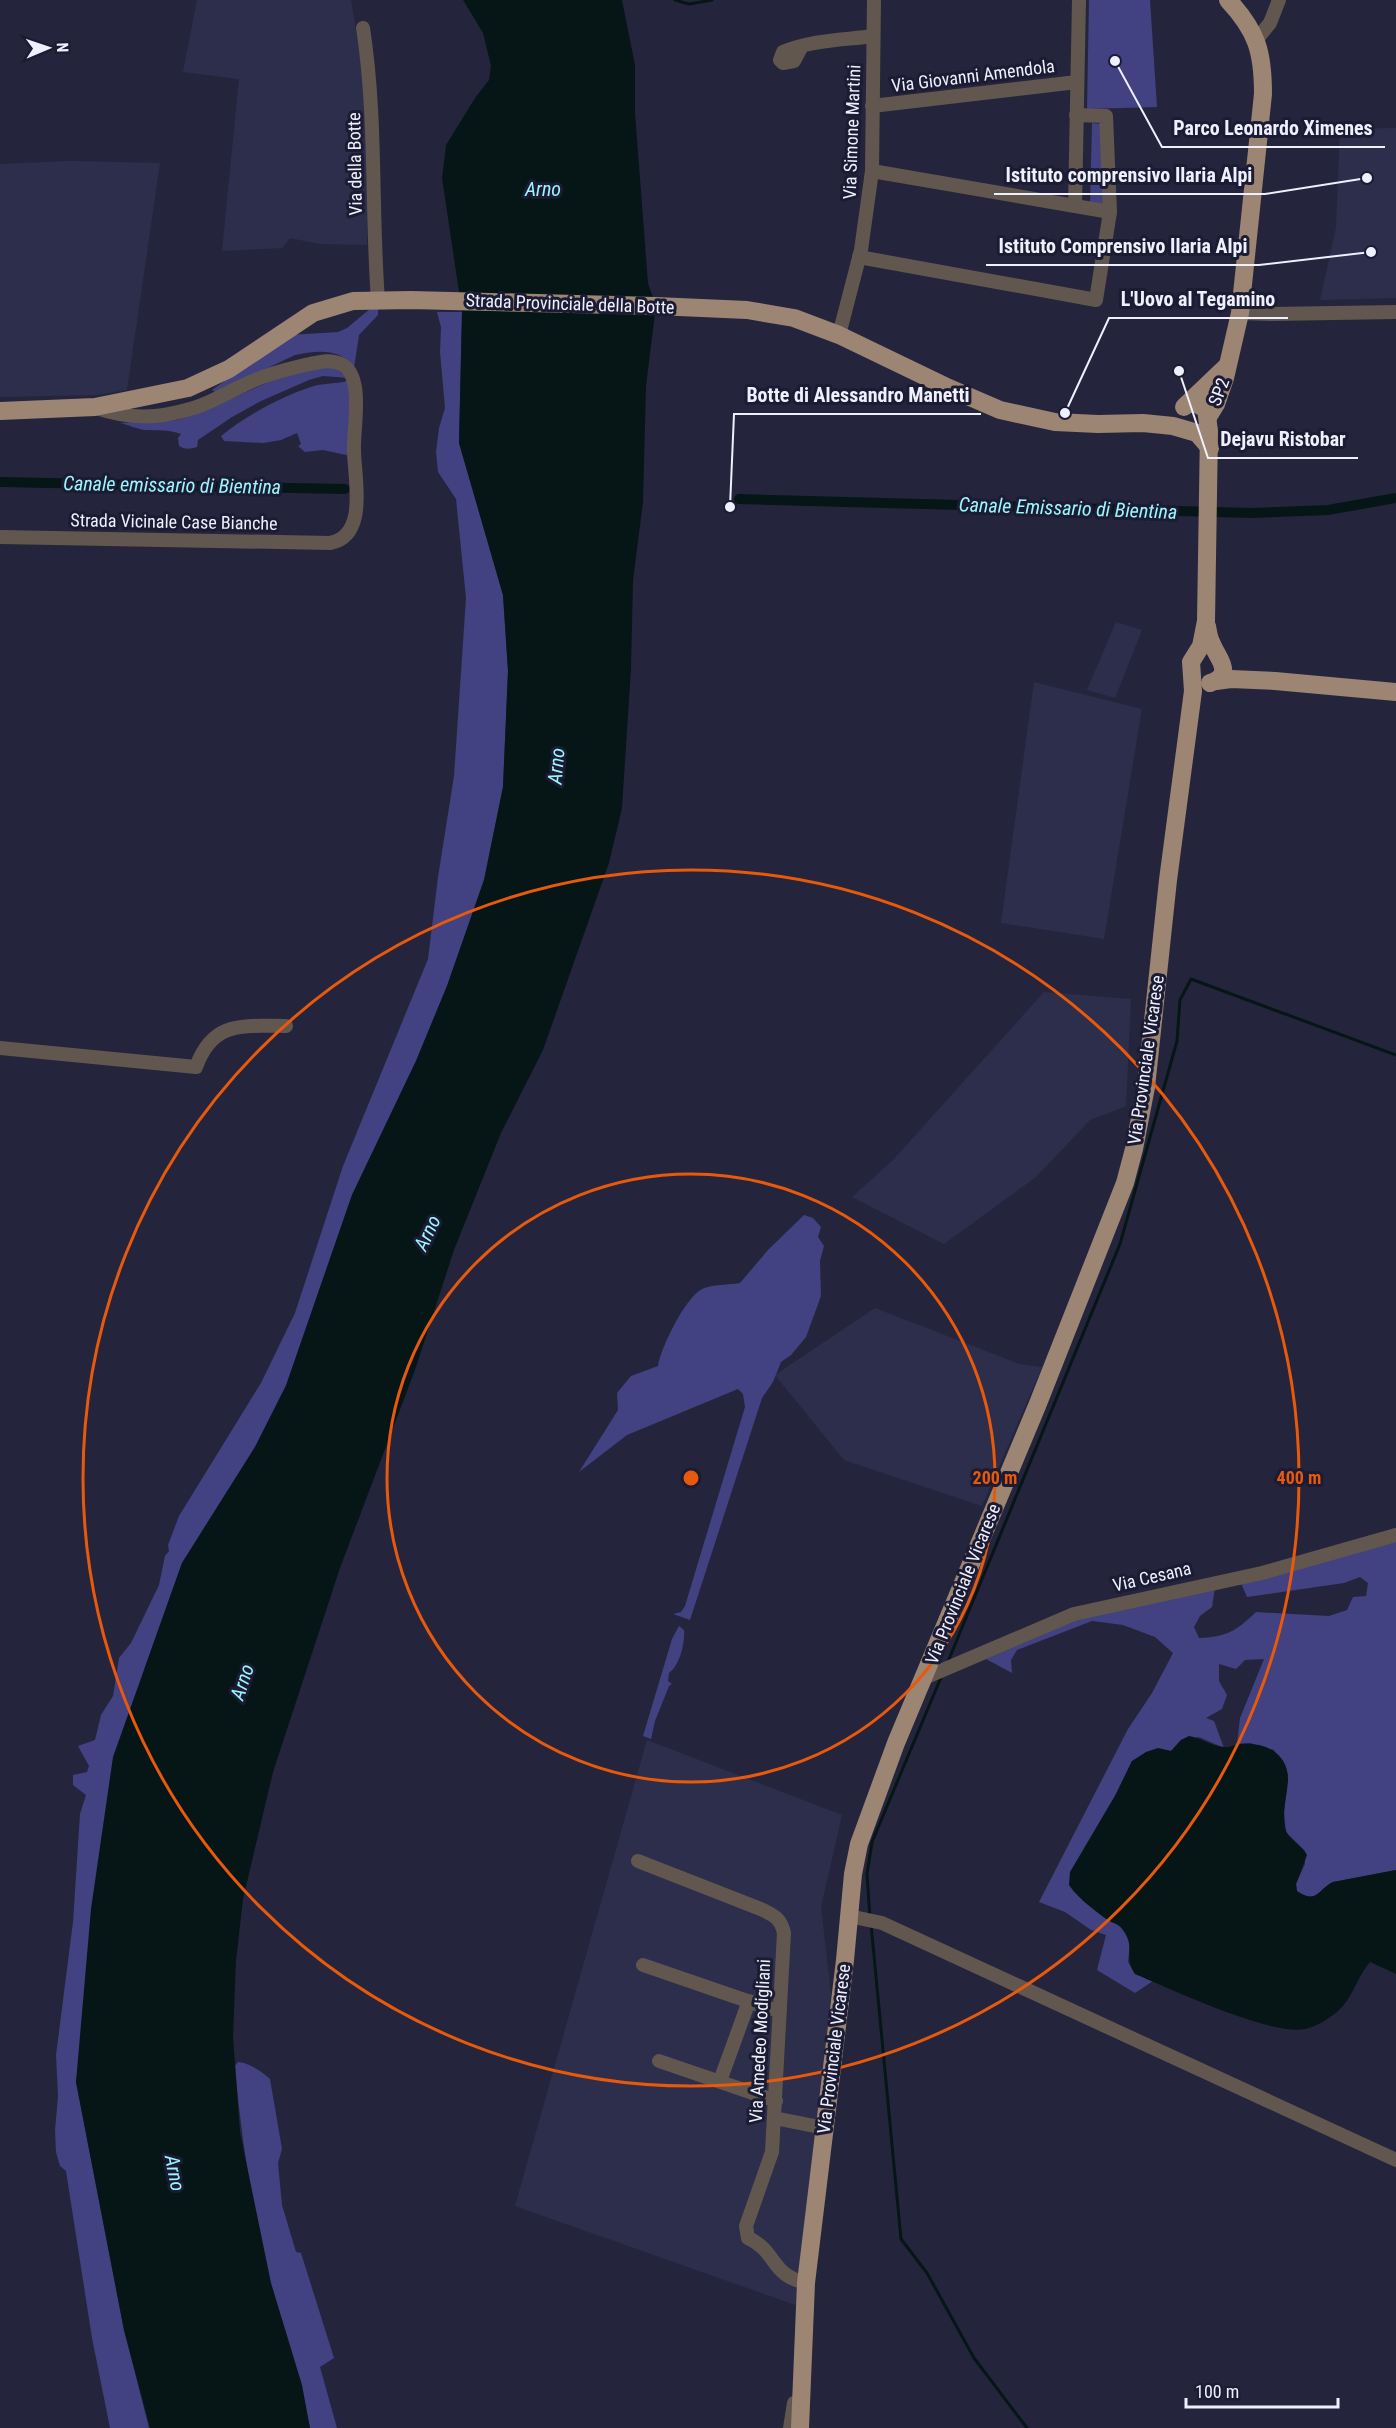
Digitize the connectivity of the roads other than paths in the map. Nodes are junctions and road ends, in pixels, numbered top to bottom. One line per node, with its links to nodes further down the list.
1 (874, 0): 6 (street, Via Simone Martini)
2 (1079, 0): 9 (street)
3 (1228, 0): 7 (main road, SP2)
4 (1279, 0): 7 (street)
5 (363, 28): 16 (street, Via della Botte)
6 (873, 36): 8 (street); 10 (street, Via Simone Martini)
7 (1257, 39): 18 (main road, SP2)
8 (802, 46)
9 (1077, 82): 10 (street, Via Giovanni Amendola); 11 (street)
10 (872, 106): 12 (street, Via Simone Martini)
11 (1076, 115): 13 (street); 14 (street)
12 (872, 171): 13 (street); 15 (street, Via Simone Martini)
13 (1075, 206): 14 (street)
14 (1110, 212): 15 (street)
15 (859, 257): 19 (street, Via Simone Martini)
16 (378, 300): 19 (main road, Strada Provinciale della Botte); 21 (main road, Strada Provinciale della Botte)
17 (1396, 312): 18 (street)
18 (1240, 313): 20 (main road, SP2)
19 (838, 335): 24 (main road, Strada Provinciale della Botte)
20 (1227, 366): 22 (main road, SP2); 25 (main road, SP2)
21 (95, 407): 23 (main road, Strada Provinciale della Botte); 26 (street, Strada Vicinale Case Bianche)
22 (1184, 407): 24 (main road, Strada Provinciale della Botte); 25 (main road); 25 (main road)
23 (0, 411)
24 (1143, 423): 25 (main road, Strada Provinciale della Botte)
25 (1200, 425): 27 (main road, Via Provinciale Vicarese / SP2)
26 (0, 537)
27 (1206, 621): 28 (main road, Via Provinciale Vicarese / SP2); 29 (main road, Via Provinciale Vicarese / SP2)
28 (1197, 653): 29 (main road); 30 (main road, Via Provinciale Vicarese / SP2)
29 (1220, 658): 31 (main road); 32 (main road, Via Provinciale Vicarese / SP2)
30 (1192, 674): 32 (main road); 34 (main road, Via Provinciale Vicarese / SP2)
31 (1275, 681): 32 (main road); 33 (main road)
32 (1212, 682): 34 (main road, Via Provinciale Vicarese / SP2)
33 (1396, 692)
34 (1191, 711): 38 (main road, Via Provinciale Vicarese / SP2)
35 (286, 1026): 36 (street)
36 (0, 1048)
37 (1396, 1535): 38 (street, Via Cesana)
38 (939, 1671): 40 (main road, Via Provinciale Vicarese / SP2)
39 (638, 1861): 43 (street, Via Amedeo Modigliani)
40 (849, 1916): 48 (main road, Via Provinciale Vicarese / SP2); 49 (street)
41 (643, 1965): 42 (street)
42 (749, 2001): 43 (street); 45 (street)
43 (780, 2009): 46 (street, Via Amedeo Modigliani)
44 (659, 2061): 45 (street)
45 (720, 2081): 46 (street)
46 (776, 2102): 47 (street, Via Amedeo Modigliani)
47 (774, 2118): 48 (street); 50 (street, Via Amedeo Modigliani)
48 (825, 2128): 50 (main road, Via Provinciale Vicarese / SP2)
49 (1396, 2160)
50 (806, 2283): 51 (main road, Via Provinciale Vicarese / SP2)
51 (802, 2363): 52 (street, Via Provinciale Vicarese); 53 (main road, Via Provinciale Vicarese / SP2); 54 (main road, Via Provinciale Vicarese / SP2)
52 (790, 2428)
53 (800, 2428)
54 (805, 2428)

